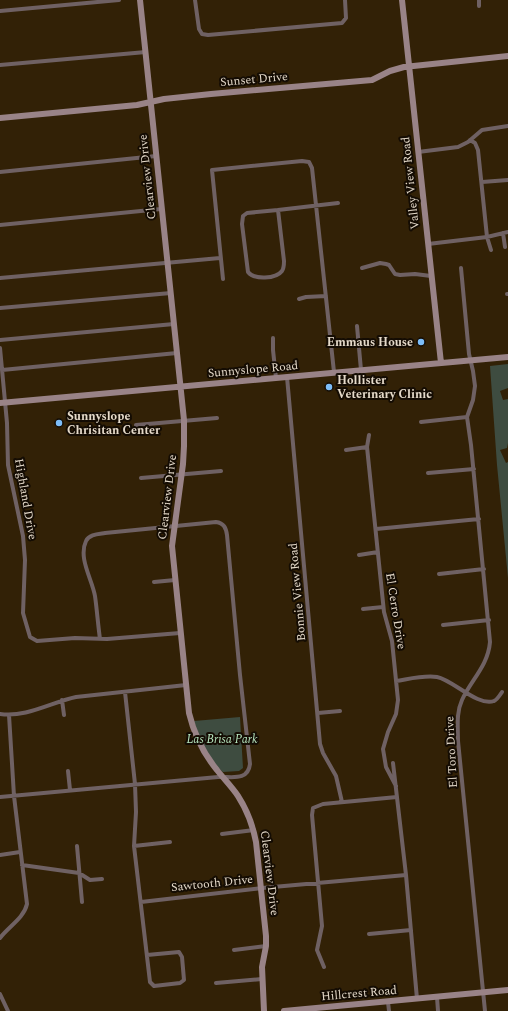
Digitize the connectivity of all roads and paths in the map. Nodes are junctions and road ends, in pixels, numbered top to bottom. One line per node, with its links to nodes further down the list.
1 (119, 0): 8 (street)
2 (140, 0): 9 (street, Clearview Drive)
3 (196, 0): 4 (street)
4 (345, 0)
5 (402, 0): 12 (street, Valley View Road)
6 (479, 0): 7 (street)
7 (479, 6)
8 (0, 11)
9 (146, 52): 11 (street); 13 (street, Clearview Drive)
10 (508, 56): 12 (street, Sunset Drive)
11 (0, 65)
12 (408, 66): 13 (street, Sunset Drive); 17 (street, Valley View Road)
13 (150, 102): 14 (street, Sunset Drive); 18 (street, Clearview Drive)
14 (0, 118)
15 (508, 126): 16 (street)
16 (470, 140): 17 (street); 21 (street)
17 (418, 152): 29 (street, Valley View Road)
18 (156, 156): 19 (street); 24 (street, Clearview Drive)
19 (0, 172)
20 (508, 180): 21 (street)
21 (482, 182): 28 (street)
22 (338, 203): 23 (street)
23 (317, 205): 25 (street); 32 (street); 40 (street)
24 (161, 209): 26 (street); 33 (street, Clearview Drive)
25 (278, 210): 25 (street)
26 (0, 224)
27 (506, 233): 28 (street); 30 (street)
28 (488, 237): 29 (street); 31 (street)
29 (428, 244): 36 (street, Valley View Road)
30 (505, 248)
31 (491, 250)
32 (220, 258): 33 (street); 38 (street)
33 (168, 263): 37 (street); 39 (street, Clearview Drive)
34 (362, 268): 36 (street)
35 (461, 268): 50 (street, El Toro Drive)
36 (431, 276): 51 (street, Valley View Road)
37 (0, 278)
38 (223, 279)
39 (171, 293): 42 (street); 43 (street, Clearview Drive)
40 (326, 296): 41 (street); 54 (street)
41 (299, 299)
42 (0, 308)
43 (174, 324): 46 (street); 48 (street, Clearview Drive)
44 (357, 326): 53 (street)
45 (273, 338): 56 (street)
46 (0, 340)
47 (0, 348): 52 (street, Highland Drive)
48 (177, 353): 52 (street); 57 (street, Clearview Drive)
49 (508, 357): 50 (street, Sunnyslope Road)
50 (471, 359): 51 (street, Sunnyslope Road); 60 (street, El Toro Drive)
51 (441, 363): 53 (street, Sunnyslope Road)
52 (2, 370): 58 (street, Highland Drive)
53 (361, 370): 54 (street, Sunnyslope Road)
54 (334, 372): 55 (street, Sunnyslope Road)
55 (287, 377): 56 (street, Sunnyslope Road); 94 (street, Bonnie View Road)
56 (276, 378): 57 (street, Sunnyslope Road)
57 (181, 387): 58 (street, Sunnyslope Road); 61 (street, Clearview Drive)
58 (3, 403): 86 (street, Highland Drive)
59 (217, 418): 61 (street)
60 (467, 418): 62 (street); 67 (street, El Toro Drive)
61 (184, 420): 63 (street); 70 (street, Clearview Drive)
62 (421, 422)
63 (136, 425)
64 (368, 435): 65 (street, El Cerro Drive)
65 (367, 447): 66 (street); 74 (street, El Cerro Drive)
66 (346, 450)
67 (474, 469): 69 (street); 72 (street, El Toro Drive)
68 (221, 470): 70 (street)
69 (428, 473)
70 (182, 474): 71 (street); 73 (street, Clearview Drive)
71 (141, 478)
72 (479, 519): 74 (street); 77 (street, El Toro Drive)
73 (174, 526): 79 (street, Clearview Drive); 86 (street); 100 (street)
74 (376, 529): 75 (street, El Cerro Drive)
75 (378, 552): 76 (street); 81 (street, El Cerro Drive)
76 (359, 555)
77 (484, 569): 78 (street); 83 (street, El Toro Drive)
78 (439, 574)
79 (175, 580): 80 (street); 85 (street, Clearview Drive)
80 (154, 582)
81 (383, 607): 82 (street); 87 (street, El Cerro Drive)
82 (363, 609)
83 (489, 620): 84 (street); 91 (street, El Toro Drive)
84 (443, 625)
85 (180, 633): 86 (street); 88 (street, Clearview Drive)
86 (100, 639)
87 (396, 681): 91 (street); 102 (street, El Cerro Drive)
88 (186, 685): 89 (street); 100 (street, Clearview Drive)
89 (125, 692): 92 (street); 101 (street)
90 (502, 692): 91 (street)
91 (466, 693): 133 (street, El Toro Drive)
92 (62, 700): 96 (street); 97 (street)
93 (340, 711): 94 (street)
94 (318, 713): 107 (street, Bonnie View Road)
95 (0, 714): 96 (street)
96 (8, 715): 104 (street)
97 (64, 715)
98 (393, 763): 102 (street, El Cerro Drive)
99 (68, 771): 103 (street)
100 (222, 776): 101 (street); 108 (street, Clearview Drive)
101 (135, 784): 103 (street); 112 (street)
102 (396, 786): 106 (street, El Cerro Drive)
103 (70, 790): 104 (street)
104 (14, 796): 105 (street); 113 (street)
105 (0, 797)
106 (397, 797): 107 (street); 117 (street, El Cerro Drive)
107 (342, 802): 119 (street)
108 (254, 830): 109 (street); 120 (street, Clearview Drive)
109 (222, 834)
110 (170, 842): 112 (street)
111 (77, 846): 116 (street)
112 (134, 846): 122 (street)
113 (20, 852): 114 (street); 115 (street)
114 (0, 855)
115 (22, 865): 116 (street); 125 (street)
116 (79, 873): 118 (street); 121 (street)
117 (406, 876): 119 (street, Sawtooth Drive); 123 (street, El Cerro Drive)
118 (102, 878)
119 (318, 884): 120 (street, Sawtooth Drive); 129 (street)
120 (262, 888): 122 (street, Sawtooth Drive); 126 (street, Clearview Drive)
121 (82, 902)
122 (140, 902): 128 (street)
123 (411, 930): 124 (street); 136 (street, El Cerro Drive)
124 (369, 934)
125 (0, 938)
126 (266, 946): 127 (street); 130 (street, Clearview Drive)
127 (234, 950)
128 (147, 952): 128 (street)
129 (324, 967)
130 (262, 979): 131 (street); 139 (street, Clearview Drive)
131 (216, 983)
132 (508, 990): 133 (street, Hillcrest Road)
133 (483, 992): 135 (street, Hillcrest Road); 143 (street, El Toro Drive)
134 (0, 994): 138 (street)
135 (437, 997): 136 (street, Hillcrest Road); 142 (street)
136 (417, 999): 137 (street, Hillcrest Road)
137 (388, 1002): 140 (street, Hillcrest Road); 141 (street)
138 (8, 1011)
139 (264, 1011)
140 (284, 1011)
141 (389, 1011)
142 (438, 1011)
143 (485, 1011)

